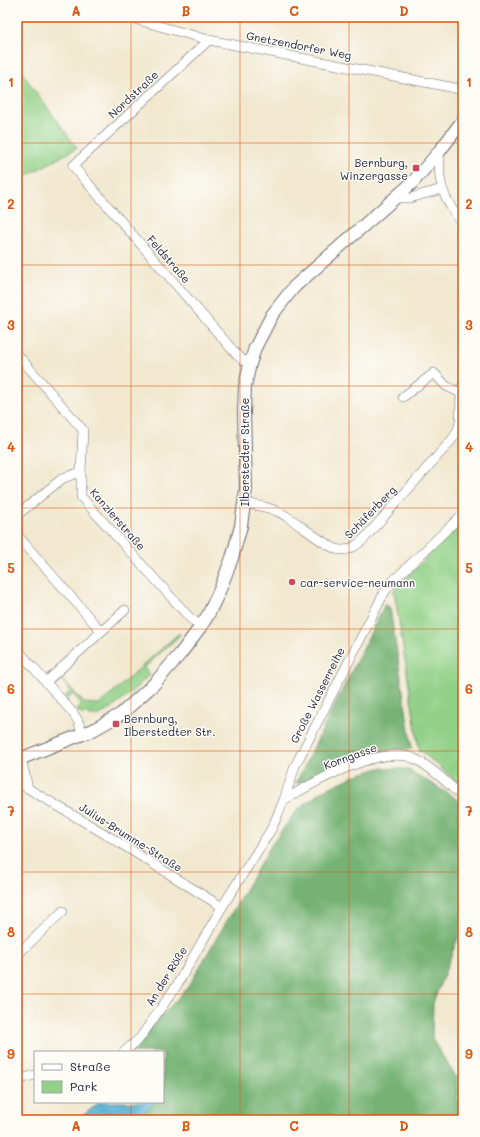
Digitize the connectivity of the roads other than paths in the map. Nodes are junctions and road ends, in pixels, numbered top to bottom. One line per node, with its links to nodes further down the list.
1 (131, 18): 2 (street, Gnetzendorfer Weg)
2 (209, 40): 3 (street, Gnetzendorfer Weg); 6 (street, Nordstraße)
3 (463, 91)
4 (463, 120): 5 (street, Ilberstedter Straße)
5 (439, 152): 7 (street); 8 (street, Ilberstedter Straße)
6 (73, 166): 11 (street, Feldstraße)
7 (442, 189): 8 (street); 9 (street)
8 (396, 198): 11 (street, Ilberstedter Straße)
9 (463, 224)
10 (17, 354): 14 (street, Kanzlerstraße)
11 (250, 364): 15 (street, Ilberstedter Straße)
12 (462, 389): 13 (street, Schäferberg); 15 (street, Schäferberg)
13 (403, 397)
14 (81, 472): 17 (street); 20 (street, Kanzlerstraße)
15 (245, 503): 20 (street, Ilberstedter Straße)
16 (463, 514): 29 (street, Große Wasserreihe)
17 (17, 516)
18 (17, 535): 21 (street)
19 (125, 610): 21 (street)
20 (201, 626): 24 (street, Ilberstedter Straße)
21 (101, 631): 23 (street)
22 (17, 649): 23 (street)
23 (47, 681): 24 (street)
24 (83, 734): 25 (street, Ilberstedter Straße)
25 (19, 759): 27 (street)
26 (17, 782): 27 (street, Julius-Brumme-Straße)
27 (28, 788): 30 (street, Julius-Brumme-Straße)
28 (463, 797): 29 (street, Korngasse)
29 (284, 800): 30 (street, Große Wasserreihe)
30 (222, 907): 33 (street, An der Röße)
31 (63, 911): 32 (street)
32 (17, 955)
33 (125, 1051)
34 (34, 1075): 35 (street)
35 (17, 1080)

